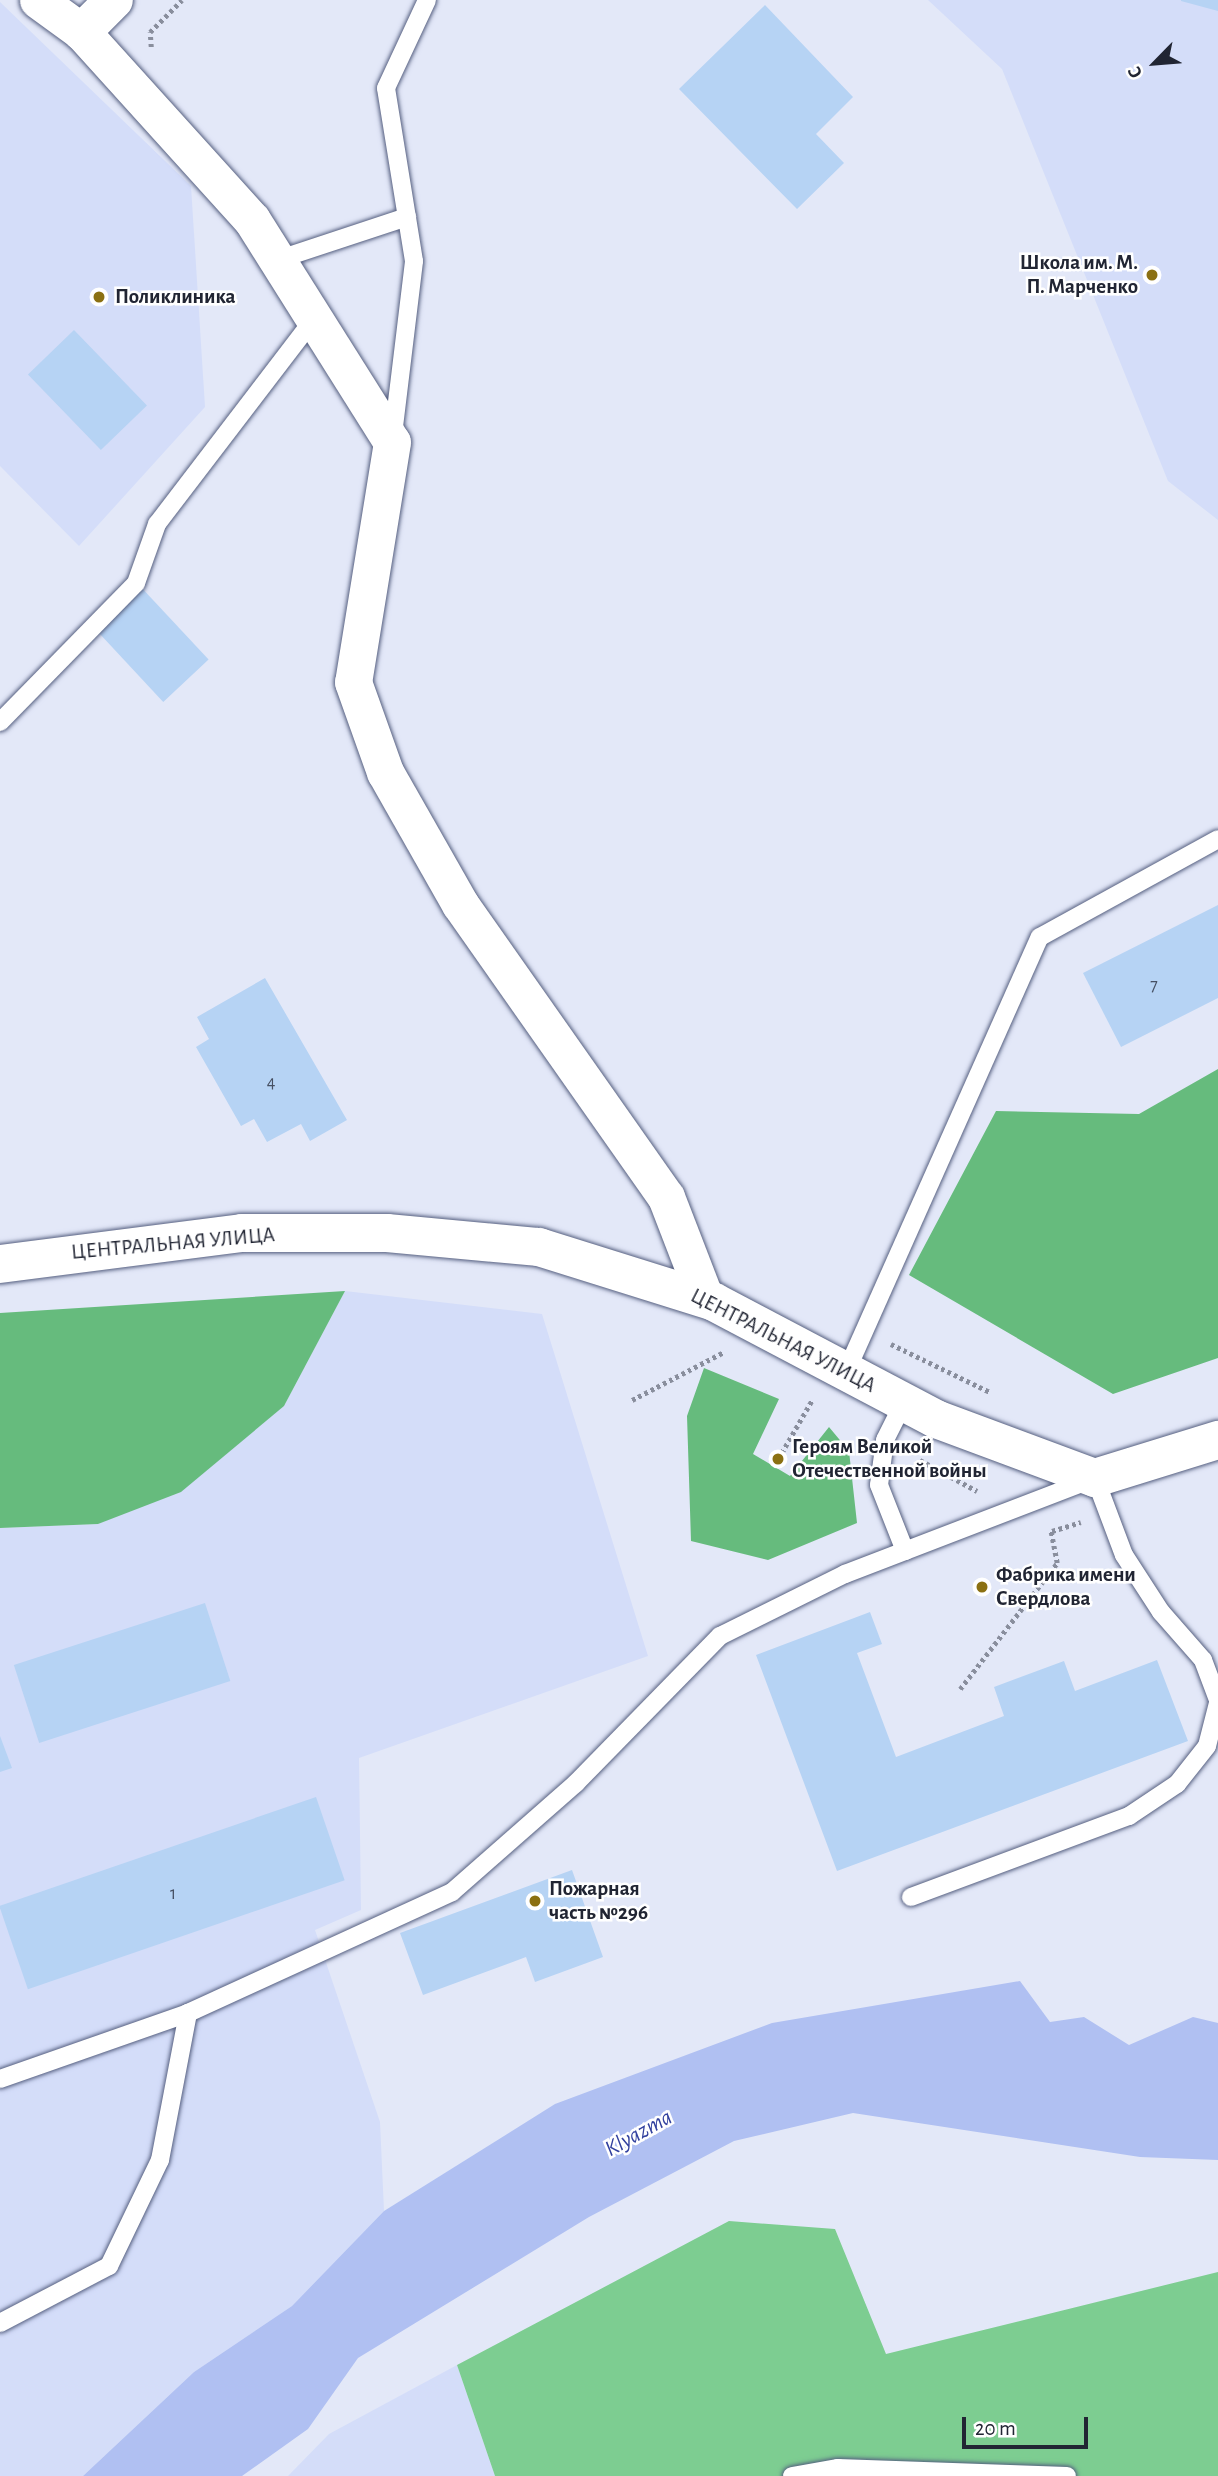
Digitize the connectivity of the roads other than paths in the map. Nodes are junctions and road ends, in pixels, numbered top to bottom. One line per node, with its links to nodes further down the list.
1 (38, 0): 4 (street)
2 (114, 0): 4 (street)
3 (427, 0): 5 (lane)
4 (82, 32): 6 (street)
5 (407, 217): 6 (lane); 8 (lane)
6 (277, 260): 7 (street)
7 (314, 318): 8 (street); 9 (lane)
8 (392, 442): 12 (street)
9 (0, 722)
10 (1218, 839): 13 (lane)
11 (0, 1264): 12 (street, ЦЕНТРАЛЬНАЯ УЛИЦА)
12 (705, 1298): 13 (street, ЦЕНТРАЛЬНАЯ УЛИЦА)
13 (846, 1372): 14 (street, ЦЕНТРАЛЬНАЯ УЛИЦА)
14 (904, 1402): 16 (street, ЦЕНТРАЛЬНАЯ УЛИЦА); 17 (lane)
15 (1218, 1440): 16 (street)
16 (1095, 1478): 17 (lane); 18 (lane)
17 (905, 1551): 20 (lane)
18 (1218, 1702): 19 (lane)
19 (911, 1898)
20 (187, 2013): 21 (lane); 22 (lane)
21 (0, 2079)
22 (0, 2323)
23 (792, 2476): 24 (lane)
24 (1067, 2476)

